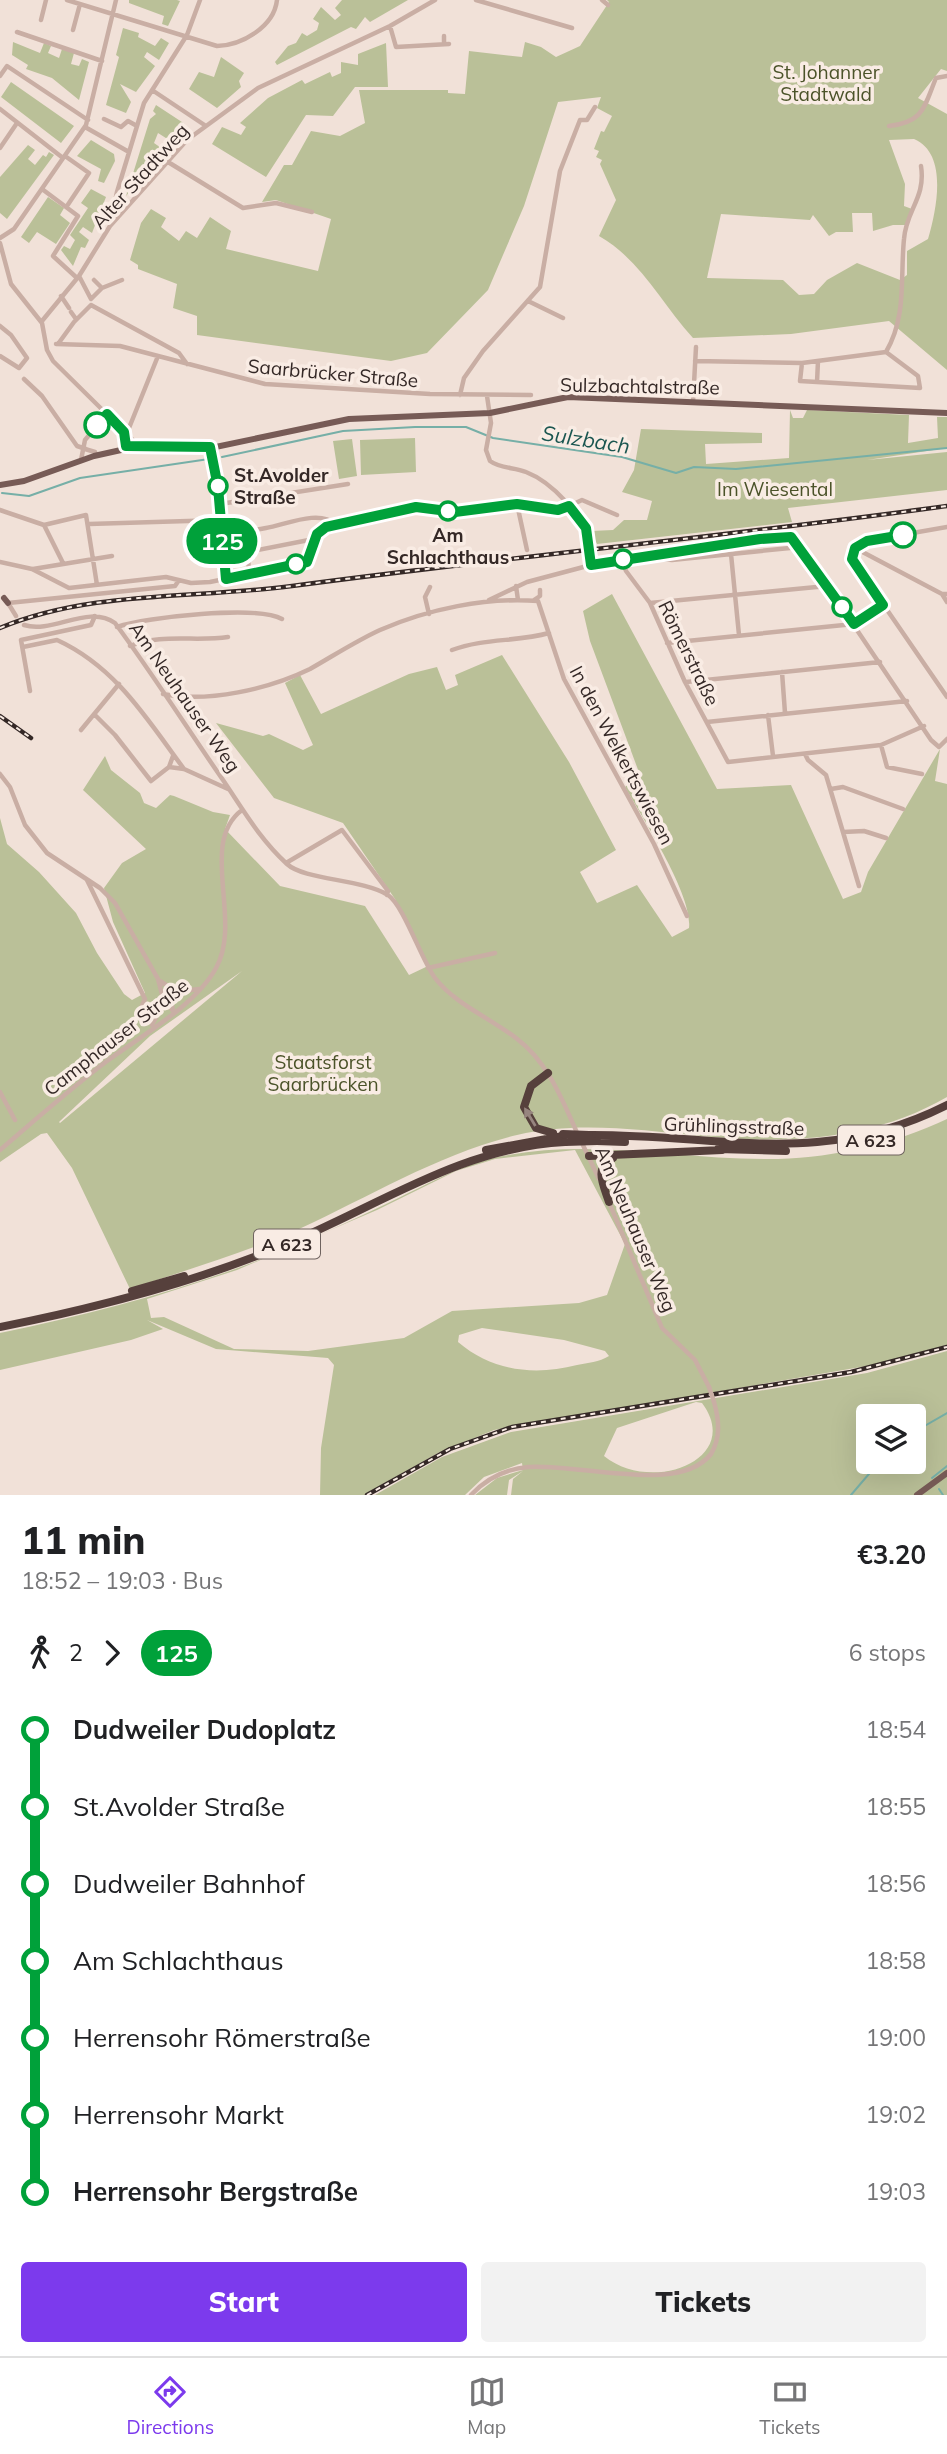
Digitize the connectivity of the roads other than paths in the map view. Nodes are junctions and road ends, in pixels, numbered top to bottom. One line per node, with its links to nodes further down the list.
1 (46, 0): 12 (street)
2 (66, 0): 9 (street)
3 (116, 0): 11 (street)
4 (200, 0): 18 (street)
5 (277, 0): 18 (street)
6 (435, 0): 13 (street, Alter Stadtweg)
7 (475, 0): 14 (street)
8 (602, 0): 10 (street)
9 (80, 4): 11 (street); 16 (street)
10 (608, 5)
11 (113, 13): 18 (street); 21 (street)
12 (41, 20)
13 (390, 26): 19 (street); 31 (street, Alter Stadtweg)
14 (572, 28)
15 (38, 30): 20 (street)
16 (73, 30)
17 (17, 32): 20 (street)
18 (187, 35): 24 (street)
19 (444, 36)
20 (36, 38): 21 (street)
21 (102, 61): 28 (street)
22 (0, 76): 28 (street)
23 (947, 76): 32 (street)
24 (152, 90): 30 (street); 31 (street)
25 (595, 107): 49 (street)
26 (0, 109): 29 (street)
27 (104, 119): 30 (street)
28 (88, 120): 33 (street)
29 (18, 122): 34 (street); 36 (street)
30 (137, 126): 35 (street)
31 (206, 126): 37 (street, Alter Stadtweg)
32 (890, 126)
33 (85, 127): 35 (street); 36 (street)
34 (0, 148)
35 (129, 152): 42 (street)
36 (64, 157): 39 (street); 40 (street)
37 (168, 162): 41 (street); 42 (street, Alter Stadtweg)
38 (921, 166): 55 (street)
39 (42, 189): 40 (street); 43 (street)
40 (66, 206): 44 (street)
41 (312, 212)
42 (110, 226): 44 (street, Alter Stadtweg)
43 (0, 240): 52 (street)
44 (78, 277): 47 (street); 48 (street, Alter Stadtweg)
45 (94, 280): 47 (street)
46 (122, 280): 47 (street)
47 (102, 288)
48 (61, 296): 51 (street); 52 (street, Alter Stadtweg)
49 (528, 301): 50 (street); 64 (street)
50 (563, 318)
51 (76, 319): 57 (street, Saarbrücker Straße); 60 (street)
52 (42, 321): 70 (street)
53 (0, 326): 56 (street)
54 (696, 347): 58 (street)
55 (886, 352): 59 (street); 63 (street)
56 (0, 356)
57 (158, 356): 60 (street, Saarbrücker Straße); 71 (street)
58 (695, 361): 61 (street); 67 (street)
59 (818, 361): 61 (street); 63 (street)
60 (187, 363): 64 (street, Saarbrücker Straße)
61 (802, 363): 63 (street)
62 (24, 379): 74 (street)
63 (817, 382)
64 (460, 395): 66 (street, Saarbrücker Straße)
65 (531, 395): 66 (street, Saarbrücker Straße)
66 (487, 396): 68 (street)
67 (693, 403): 68 (main road, Sulzbachtalstraße); 69 (main road, Sulzbachtalstraße)
68 (490, 413): 73 (main road, Sulzbachtalstraße); 81 (street)
69 (947, 413)
70 (107, 414): 71 (street); 74 (street)
71 (124, 432): 72 (street)
72 (124, 446): 73 (main road, Sulzbachtalstraße); 73 (main road, Sulzbachtalstraße); 75 (main road, Sulzbachtalstraße)
73 (210, 446): 79 (street)
74 (84, 448): 75 (street); 76 (street)
75 (94, 454): 76 (main road, Sulzbachtalstraße)
76 (79, 460): 78 (main road, Sulzbachtalstraße)
77 (348, 484): 79 (street)
78 (0, 485)
79 (220, 504): 84 (street)
80 (517, 504): 81 (street); 86 (street); 95 (street)
81 (569, 506): 83 (street); 91 (street)
82 (0, 510): 87 (street)
83 (617, 515)
84 (221, 520): 85 (street); 89 (street)
85 (89, 524): 87 (street); 101 (street)
86 (335, 524): 89 (street); 90 (street)
87 (44, 525): 104 (street)
88 (947, 527): 92 (street)
89 (222, 533): 96 (street)
90 (314, 539): 107 (street); 107 (street)
91 (589, 543)
92 (856, 546): 115 (street); 123 (street)
93 (790, 548): 97 (street)
94 (191, 549): 96 (street)
95 (527, 550)
96 (223, 552): 109 (street)
97 (731, 554): 100 (street); 116 (street)
98 (112, 556): 101 (street)
99 (590, 556): 105 (street)
100 (639, 557): 102 (street); 112 (street)
101 (94, 559): 104 (street); 110 (street)
102 (622, 559): 105 (street); 122 (street, Römerstraße)
103 (0, 562): 106 (street)
104 (63, 563): 106 (street)
105 (591, 565): 111 (street)
106 (32, 569): 110 (street)
107 (249, 575): 109 (street)
108 (179, 579): 109 (street); 110 (street); 117 (street)
109 (226, 579)
110 (97, 584)
111 (516, 586): 118 (street); 120 (street)
112 (827, 586): 116 (street); 128 (street)
113 (430, 587): 124 (street)
114 (540, 590): 119 (street)
115 (944, 594): 121 (street)
116 (734, 595): 122 (street); 132 (street)
117 (4, 598): 125 (street)
118 (518, 600): 119 (street); 120 (street)
119 (533, 600): 131 (street, In den Welkertswiesen)
120 (488, 601): 124 (street)
121 (947, 602)
122 (650, 603): 134 (street, Römerstraße)
123 (883, 605): 128 (street); 145 (street)
124 (429, 614): 144 (street)
125 (16, 616)
126 (95, 616): 129 (street); 130 (street, Am Neuhauser Weg); 136 (street)
127 (282, 618): 130 (street)
128 (854, 624): 132 (street); 138 (street)
129 (24, 625)
130 (117, 627): 135 (street, Am Neuhauser Weg)
131 (549, 633): 137 (street); 173 (street, In den Welkertswiesen)
132 (739, 635): 134 (street)
133 (228, 637): 135 (street)
134 (667, 643): 140 (street, Römerstraße)
135 (130, 646): 143 (street, Am Neuhauser Weg)
136 (23, 647): 141 (street); 142 (street)
137 (452, 650)
138 (880, 662): 139 (street); 146 (street)
139 (782, 672): 140 (street); 148 (street)
140 (685, 682): 151 (street, Römerstraße)
141 (119, 684): 149 (street); 157 (street)
142 (30, 691)
143 (163, 694): 144 (street); 147 (street, Am Neuhauser Weg)
144 (181, 696): 147 (street)
145 (947, 697)
146 (908, 701): 148 (street); 152 (street)
147 (175, 711): 163 (street, Am Neuhauser Weg)
148 (785, 713): 150 (street)
149 (93, 714): 153 (street); 159 (street)
150 (768, 715): 151 (street); 158 (street)
151 (708, 722): 158 (street, Römerstraße)
152 (924, 726): 154 (street); 155 (street)
153 (81, 730)
154 (947, 739)
155 (881, 745): 156 (street); 162 (street)
156 (805, 754): 158 (street); 164 (street)
157 (173, 755): 159 (street); 160 (street)
158 (774, 756)
159 (169, 767): 160 (street)
160 (184, 769): 163 (street)
161 (0, 774): 170 (street)
162 (922, 774)
163 (229, 789): 166 (street, Am Neuhauser Weg)
164 (831, 789): 165 (street); 167 (street)
165 (903, 809)
166 (242, 810): 169 (street, Am Neuhauser Weg); 178 (street, Camphauser Straße)
167 (844, 832): 168 (street); 171 (street)
168 (886, 838)
169 (286, 863): 172 (street); 172 (street, Am Neuhauser Weg)
170 (87, 879): 176 (street); 181 (street)
171 (859, 886)
172 (387, 895): 175 (street, Am Neuhauser Weg)
173 (687, 916)
174 (495, 953): 175 (street)
175 (428, 968): 183 (street, Am Neuhauser Weg)
176 (158, 979): 177 (street); 179 (street)
177 (168, 989): 178 (street); 180 (street)
178 (200, 989): 180 (street, Camphauser Straße)
179 (161, 993): 180 (street); 182 (street)
180 (173, 1011): 182 (street, Camphauser Straße)
181 (138, 1015)
182 (147, 1031): 190 (street, Camphauser Straße)
183 (548, 1073): 188 (highway, one-way to 183); 192 (street, Am Neuhauser Weg)
184 (0, 1092): 187 (street)
185 (947, 1105): 189 (highway, Grühlingsstraße / A 623)
186 (947, 1111): 191 (highway, A 623)
187 (15, 1120)
188 (564, 1137): 189 (highway, A 623, bridge); 195 (highway, A 623)
189 (594, 1137): 191 (highway, A 623)
190 (0, 1150)
191 (732, 1150): 193 (highway)
192 (589, 1156): 193 (highway); 194 (street, Am Neuhauser Weg)
193 (619, 1156): 194 (highway)
194 (609, 1202): 197 (street, Am Neuhauser Weg, bridge)
195 (0, 1325)
196 (947, 1473): 198 (main road)
197 (471, 1495)
198 (917, 1495)

